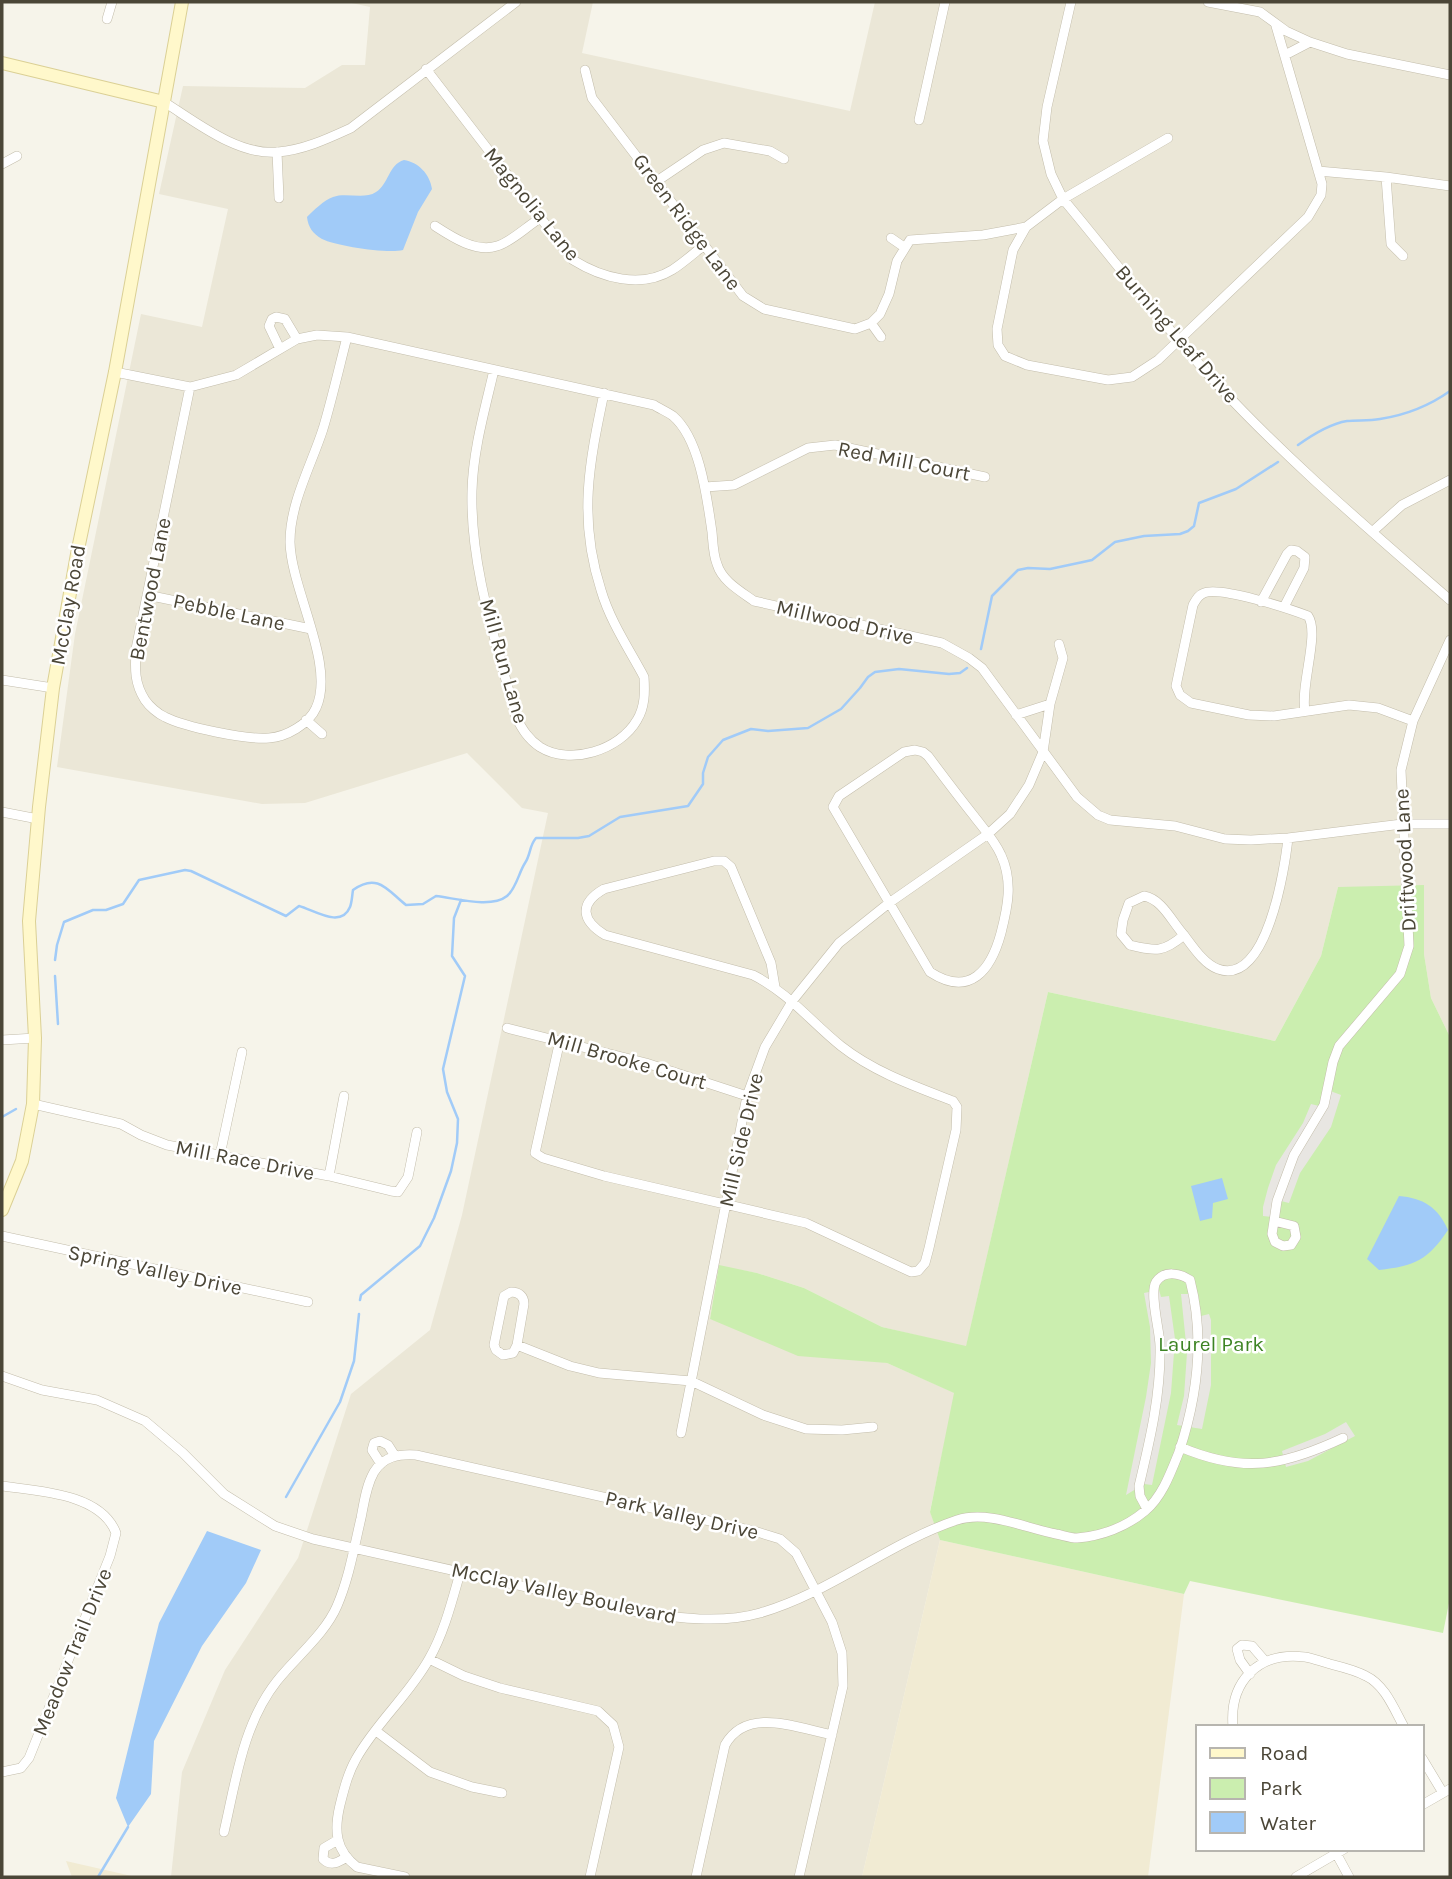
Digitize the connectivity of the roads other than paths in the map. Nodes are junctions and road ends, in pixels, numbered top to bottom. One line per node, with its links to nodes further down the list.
1 (112, 2): 7 (street)
2 (182, 2): 15 (main road, McClay Road)
3 (516, 2): 12 (street)
4 (945, 2): 16 (street)
5 (1071, 2): 27 (street, Burning Leaf Drive)
6 (1208, 2): 8 (street)
7 (107, 19)
8 (1276, 26): 9 (street); 10 (street)
9 (1310, 42): 10 (street); 14 (street)
10 (1285, 55): 22 (street)
11 (2, 63): 15 (main road)
12 (426, 69): 18 (street); 28 (street, Magnolia Lane)
13 (585, 70): 24 (street, Green Ridge Lane)
14 (1450, 75)
15 (164, 102): 18 (street); 44 (main road, McClay Road)
16 (919, 120)
17 (1168, 138): 27 (street)
18 (277, 152): 26 (street)
19 (17, 156): 21 (street)
20 (784, 159): 24 (street)
21 (2, 164)
22 (1318, 171): 23 (street); 41 (street)
23 (1386, 177): 25 (street); 36 (street)
24 (657, 181): 33 (street, Green Ridge Lane)
25 (1450, 187)
26 (279, 198)
27 (1063, 199): 30 (street); 41 (street, Burning Leaf Drive)
28 (539, 219): 29 (street); 33 (street, Magnolia Lane)
29 (435, 226)
30 (1026, 227): 31 (street); 35 (street)
31 (999, 232): 34 (street); 35 (street)
32 (891, 237): 34 (street)
33 (703, 246): 37 (street, Green Ridge Lane)
34 (904, 247): 37 (street)
35 (1014, 247): 41 (street)
36 (1403, 256)
37 (871, 323): 39 (street)
38 (347, 337): 40 (street, Millwood Drive); 43 (street, Millwood Drive); 55 (street)
39 (881, 337)
40 (297, 339): 42 (street, Millwood Drive); 42 (street)
41 (1179, 340): 50 (street, Burning Leaf Drive)
42 (280, 349): 45 (street, Millwood Drive)
43 (494, 370): 46 (street, Millwood Drive); 46 (street, Mill Run Lane)
44 (115, 372): 45 (street, Millwood Drive); 59 (main road, McClay Road)
45 (190, 387): 51 (street, Bentwood Lane)
46 (604, 393): 49 (street, Millwood Drive)
47 (985, 477): 49 (street, Red Mill Court)
48 (1450, 480): 50 (street)
49 (705, 487): 62 (street, Millwood Drive)
50 (1372, 532): 52 (street, Burning Leaf Drive)
51 (147, 595): 55 (street, Pebble Lane); 63 (street, Bentwood Lane)
52 (1450, 600)
53 (1261, 602): 54 (street); 54 (street); 61 (street)
54 (1284, 607): 61 (street)
55 (310, 629): 63 (street)
56 (1450, 639): 64 (street, Driftwood Lane)
57 (1059, 644): 60 (street, Mill Side Drive)
58 (2, 680): 59 (street)
59 (53, 688): 68 (main road, McClay Road)
60 (1050, 704): 62 (street); 66 (street, Mill Side Drive)
61 (1305, 711): 64 (street)
62 (1017, 715): 66 (street, Millwood Drive)
63 (306, 720): 65 (street)
64 (1413, 721): 69 (street, Driftwood Lane)
65 (323, 734)
66 (1043, 752): 71 (street, Mill Side Drive); 72 (street, Millwood Drive)
67 (2, 812): 68 (street)
68 (38, 819): 78 (main road, McClay Road)
69 (1402, 824): 70 (street, Millwood Drive); 72 (street, Millwood Drive); 90 (street, Driftwood Lane)
70 (1450, 824)
71 (988, 834): 73 (street, Mill Side Drive); 73 (street); 73 (street)
72 (1288, 838): 74 (street)
73 (889, 903): 76 (street, Mill Side Drive)
74 (1184, 935): 74 (street)
75 (775, 987): 75 (street); 76 (street)
76 (793, 1000): 83 (street, Mill Side Drive); 88 (street)
77 (507, 1028): 80 (street, Mill Brooke Court)
78 (35, 1038): 79 (street); 84 (main road, McClay Road)
79 (2, 1040)
80 (560, 1040): 83 (street, Mill Brooke Court); 88 (street)
81 (242, 1052): 86 (street)
82 (344, 1096): 87 (street)
83 (747, 1096): 88 (street, Mill Side Drive)
84 (33, 1104): 86 (street, Mill Race Drive); 89 (main road, McClay Road)
85 (417, 1132): 87 (street, Mill Race Drive)
86 (220, 1155): 87 (street, Mill Race Drive)
87 (329, 1177)
88 (725, 1204): 95 (street, Mill Side Drive)
89 (2, 1210)
90 (1274, 1221)
91 (2, 1236): 92 (street, Spring Valley Drive)
92 (308, 1302)
93 (517, 1345): 93 (street); 95 (street)
94 (2, 1376): 104 (street, McClay Valley Boulevard)
95 (691, 1381): 96 (street); 97 (street, Mill Side Drive)
96 (873, 1427)
97 (681, 1433)
98 (1343, 1438): 99 (street)
99 (1180, 1447): 103 (street); 103 (street)
100 (395, 1455): 101 (street); 101 (street, Park Valley Drive); 106 (street, Park Valley Drive)
101 (381, 1464): 104 (street, Park Valley Drive)
102 (2, 1486): 115 (street, Meadow Trail Drive)
103 (1147, 1509): 106 (street, McClay Valley Boulevard)
104 (355, 1547): 105 (street, McClay Valley Boulevard); 119 (street, Park Valley Drive)
105 (460, 1573): 106 (street, McClay Valley Boulevard); 107 (street)
106 (817, 1590): 113 (street, Park Valley Drive)
107 (429, 1658): 112 (street); 124 (street)
108 (1265, 1661): 109 (street); 109 (street); 111 (street)
109 (1250, 1674): 110 (street)
110 (1233, 1725)
111 (1403, 1725)
112 (376, 1731): 117 (street); 120 (street)
113 (832, 1735): 125 (street); 126 (street, Park Valley Drive)
114 (1424, 1761): 116 (street)
115 (2, 1772)
116 (1447, 1791): 118 (street)
117 (502, 1793)
118 (1424, 1804)
119 (224, 1832)
120 (336, 1840): 122 (street); 122 (street)
121 (1338, 1851): 127 (street); 128 (street)
122 (347, 1857): 123 (street)
123 (405, 1877)
124 (590, 1877)
125 (695, 1877)
126 (799, 1877)
127 (1296, 1877)
128 (1349, 1877)

